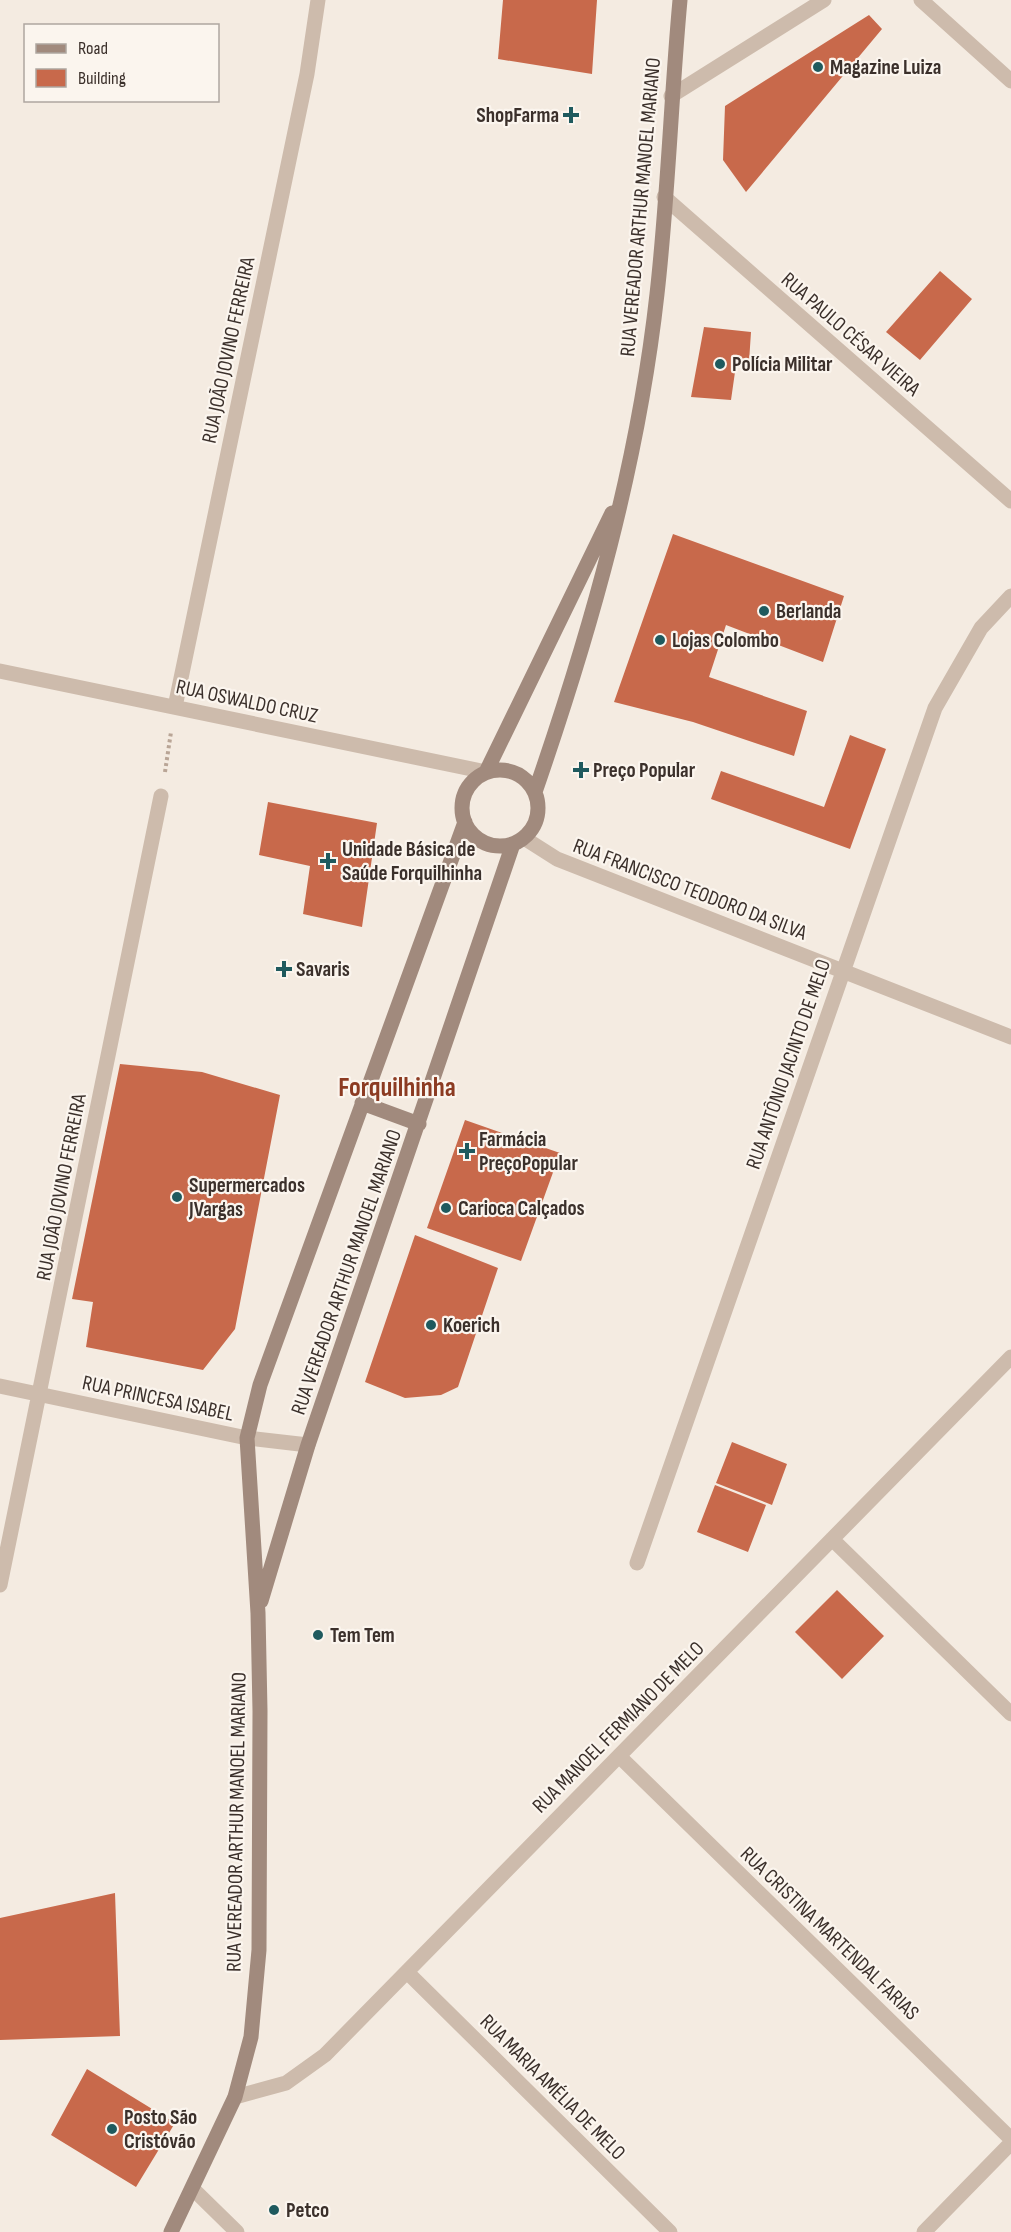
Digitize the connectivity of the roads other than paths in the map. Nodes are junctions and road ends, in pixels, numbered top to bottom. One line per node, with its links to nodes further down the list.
1 (318, 0): 12 (street, RUA JOÃO JOVINO FERREIRA)
2 (680, 0): 6 (main road, RUA VEREADOR ARTHUR MANOEL MARIANO)
3 (824, 0): 6 (street)
4 (921, 0): 5 (street)
5 (1011, 81)
6 (671, 96): 7 (main road, RUA VEREADOR ARTHUR MANOEL MARIANO)
7 (664, 197): 8 (main road, RUA VEREADOR ARTHUR MANOEL MARIANO); 9 (street, RUA PAULO CÉSAR VIEIRA)
8 (623, 488): 13 (main road, RUA VEREADOR ARTHUR MANOEL MARIANO); 14 (main road, RUA VEREADOR ARTHUR MANOEL MARIANO)
9 (1011, 501)
10 (1011, 596): 18 (street, RUA ANTÔNIO JACINTO DE MELO)
11 (0, 670): 12 (street, RUA OSWALDO CRUZ)
12 (175, 707): 13 (street, RUA OSWALDO CRUZ)
13 (486, 772): 14 (main road); 16 (main road)
14 (535, 792): 17 (main road)
15 (161, 796): 24 (street, RUA JOÃO JOVINO FERREIRA)
16 (465, 822): 17 (main road); 20 (main road, RUA VEREADOR ARTHUR MANOEL MARIANO)
17 (519, 841): 18 (street, RUA FRANCISCO TEODORO DA SILVA); 21 (main road, RUA VEREADOR ARTHUR MANOEL MARIANO)
18 (843, 971): 19 (street, RUA FRANCISCO TEODORO DA SILVA); 28 (street, RUA ANTÔNIO JACINTO DE MELO)
19 (1011, 1037)
20 (362, 1103): 21 (main road); 25 (main road, RUA VEREADOR ARTHUR MANOEL MARIANO)
21 (419, 1124): 26 (main road, RUA VEREADOR ARTHUR MANOEL MARIANO)
22 (1011, 1357): 27 (street, RUA MANOEL FERMIANO DE MELO)
23 (0, 1386): 24 (street, RUA PRINCESA ISABEL)
24 (41, 1395): 25 (street, RUA PRINCESA ISABEL); 29 (street, RUA JOÃO JOVINO FERREIRA)
25 (247, 1438): 26 (street, RUA PRINCESA ISABEL); 30 (main road, RUA VEREADOR ARTHUR MANOEL MARIANO)
26 (308, 1445): 30 (main road, RUA VEREADOR ARTHUR MANOEL MARIANO)
27 (832, 1539): 31 (street); 32 (street, RUA MANOEL FERMIANO DE MELO)
28 (637, 1563)
29 (0, 1585)
30 (258, 1613): 34 (main road, RUA VEREADOR ARTHUR MANOEL MARIANO)
31 (1011, 1714)
32 (619, 1756): 33 (street, RUA MANOEL FERMIANO DE MELO); 35 (street, RUA CRISTINA MARTENDAL FARIAS)
33 (407, 1972): 34 (street, RUA MANOEL FERMIANO DE MELO); 39 (street, RUA MARIA AMÉLIA DE MELO)
34 (235, 2097): 36 (main road, RUA VEREADOR ARTHUR MANOEL MARIANO)
35 (1011, 2141): 40 (street)
36 (193, 2188): 37 (main road, RUA VEREADOR ARTHUR MANOEL MARIANO); 38 (street)
37 (171, 2232)
38 (237, 2232)
39 (670, 2232)
40 (924, 2232)

